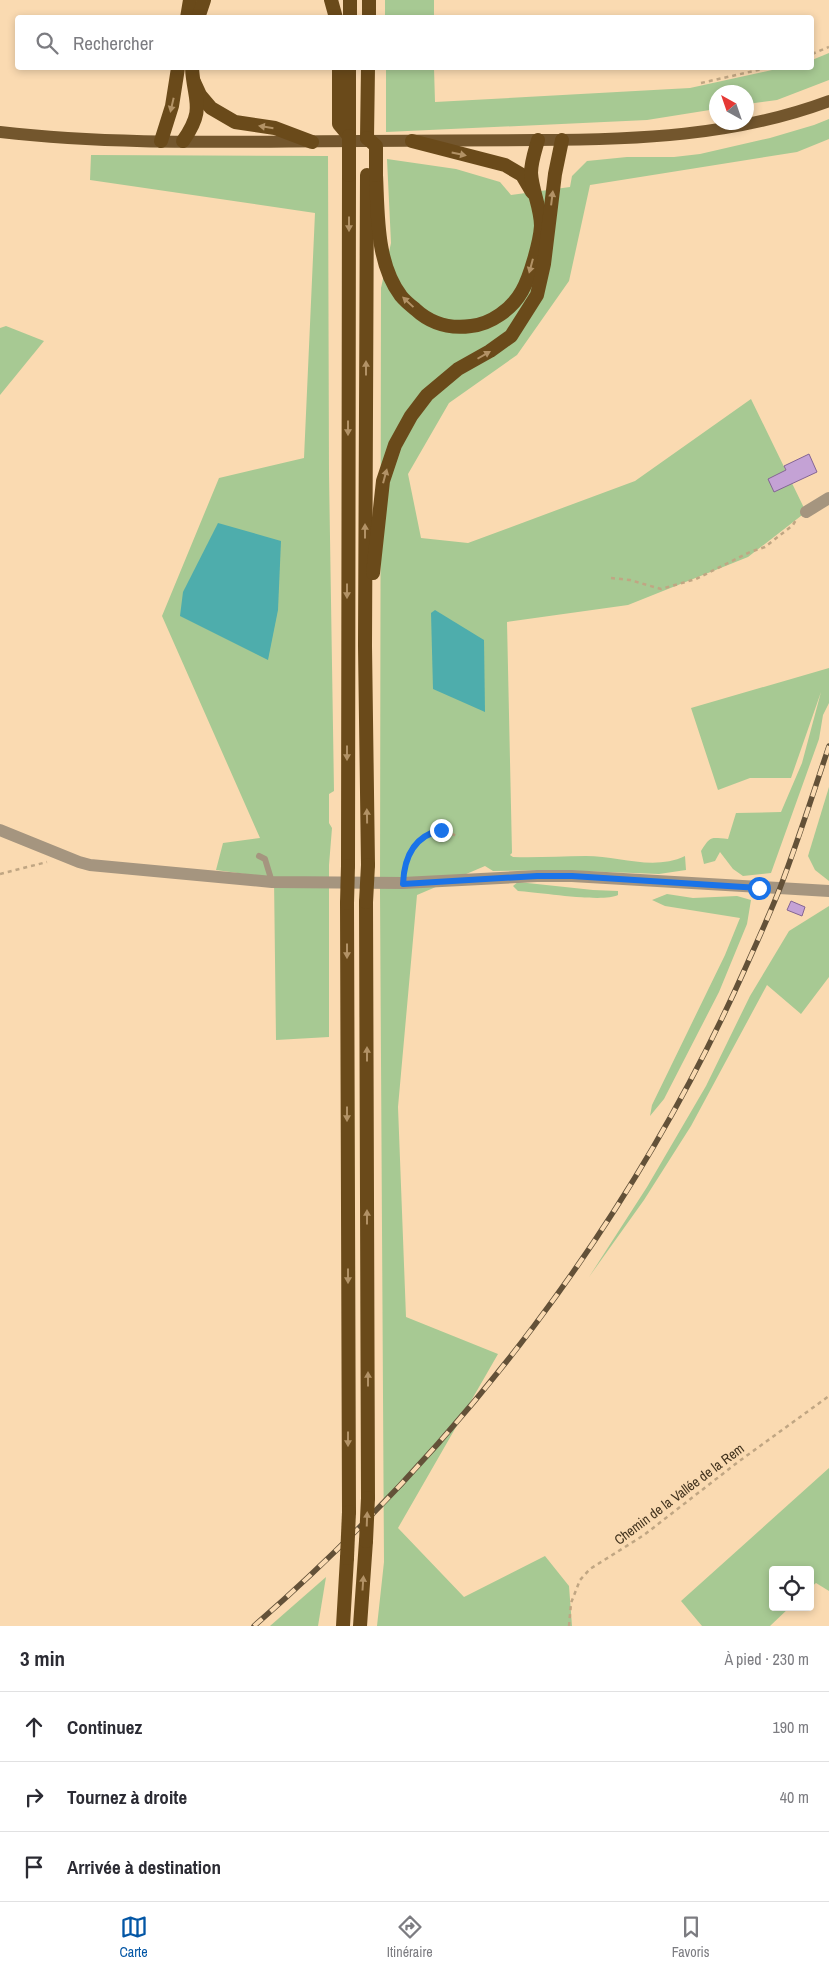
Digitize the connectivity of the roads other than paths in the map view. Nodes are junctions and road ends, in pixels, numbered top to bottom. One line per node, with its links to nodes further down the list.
1 (190, 0): 6 (highway)
2 (204, 0): 7 (highway)
3 (331, 0): 8 (highway)
4 (350, 0): 9 (highway)
5 (369, 0): 10 (highway)
6 (188, 15)
7 (199, 15)
8 (335, 15)
9 (350, 15)
10 (369, 15)
11 (178, 70): 22 (highway, one-way to 22)
12 (192, 70): 16 (highway)
13 (339, 70): 18 (highway)
14 (349, 70): 18 (highway)
15 (368, 70): 26 (highway)
16 (194, 82): 23 (highway); 25 (highway, one-way to 16)
17 (829, 101): 21 (main road)
18 (343, 104): 35 (highway, one-way to 35, bridge)
19 (0, 132): 22 (main road)
20 (538, 140): 21 (main road); 24 (main road); 27 (highway)
21 (562, 140): 30 (highway, one-way to 21)
22 (161, 141): 23 (main road)
23 (184, 141): 25 (main road)
24 (412, 141): 25 (main road); 27 (highway, one-way to 27)
25 (312, 142)
26 (372, 175): 27 (highway, one-way to 26); 30 (highway, one-way to 26)
27 (537, 201)
28 (829, 498): 29 (street)
29 (806, 512)
30 (365, 646): 36 (highway, one-way to 30, bridge)
31 (0, 830): 33 (street)
32 (259, 856): 33 (lane)
33 (272, 882): 34 (street)
34 (829, 891)
35 (343, 1626)
36 (360, 1626)

